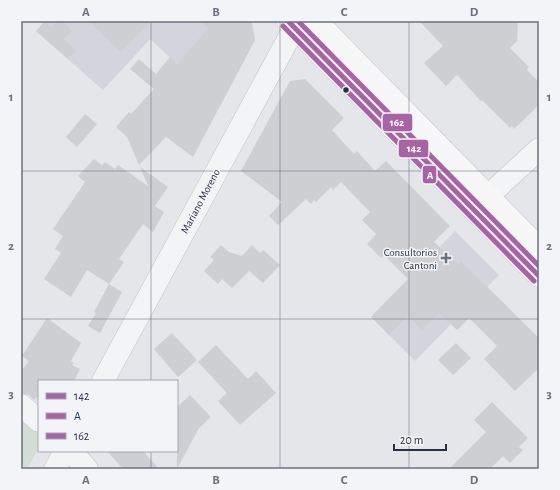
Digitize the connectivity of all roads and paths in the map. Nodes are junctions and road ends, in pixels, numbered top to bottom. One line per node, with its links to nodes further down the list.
1 (316, 21): 4 (main road)
2 (294, 23): 4 (main road); 7 (street, Mariano Moreno)
3 (539, 149): 4 (street)
4 (480, 203): 5 (main road); 6 (main road)
5 (539, 248)
6 (539, 276)
7 (104, 380)
8 (21, 405): 9 (street)
9 (38, 420)
10 (64, 452): 12 (street)
11 (72, 452): 13 (street)
12 (55, 469)
13 (87, 469)

